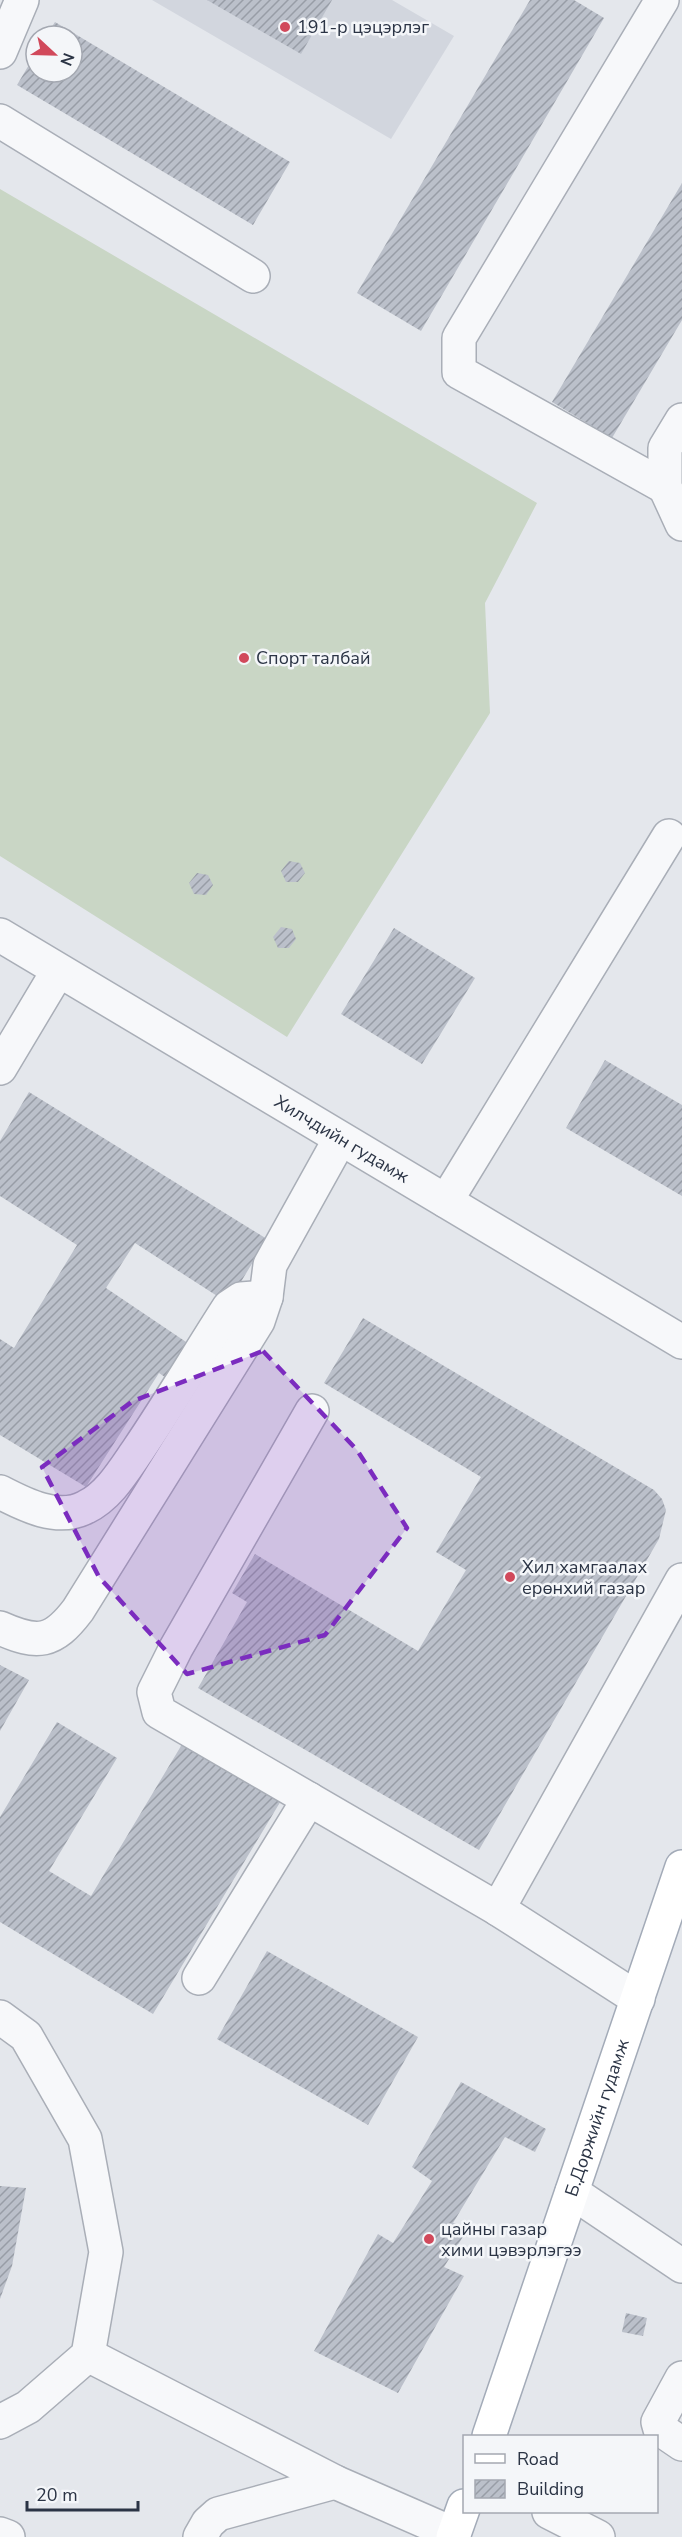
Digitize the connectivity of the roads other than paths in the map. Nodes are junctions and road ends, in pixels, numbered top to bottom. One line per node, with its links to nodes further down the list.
1 (22, 0): 3 (street)
2 (662, 0): 7 (street)
3 (0, 52)
4 (0, 121): 5 (street)
5 (253, 276)
6 (682, 420): 7 (street)
7 (664, 487): 8 (street)
8 (682, 524)
9 (669, 836): 14 (street)
10 (0, 935): 11 (street, Хилчдийн гудамж)
11 (58, 971): 12 (street); 13 (street, Хилчдийн гудамж)
12 (0, 1068)
13 (340, 1139): 14 (street, Хилчдийн гудамж); 15 (street)
14 (446, 1201): 16 (street, Хилчдийн гудамж)
15 (266, 1297): 18 (street); 20 (street)
16 (682, 1342)
17 (312, 1411): 21 (street)
18 (0, 1492)
19 (682, 1580): 23 (street)
20 (0, 1628)
21 (309, 1800): 23 (street); 24 (street)
22 (682, 1867): 25 (main road, Б.Доржийн гудамж)
23 (498, 1909): 25 (street)
24 (199, 1978)
25 (638, 2000): 27 (main road, Б.Доржийн гудамж)
26 (0, 2017): 29 (street)
27 (572, 2192): 28 (street); 32 (main road, Б.Доржийн гудамж)
28 (682, 2266)
29 (88, 2355): 31 (street); 34 (street)
30 (682, 2378): 33 (street)
31 (0, 2422)
32 (489, 2435)
33 (682, 2444)
34 (335, 2482): 36 (street); 39 (street)
35 (553, 2513): 40 (street)
36 (457, 2525)
37 (0, 2534): 38 (street)
38 (8, 2537)
39 (200, 2537)
40 (598, 2537)

